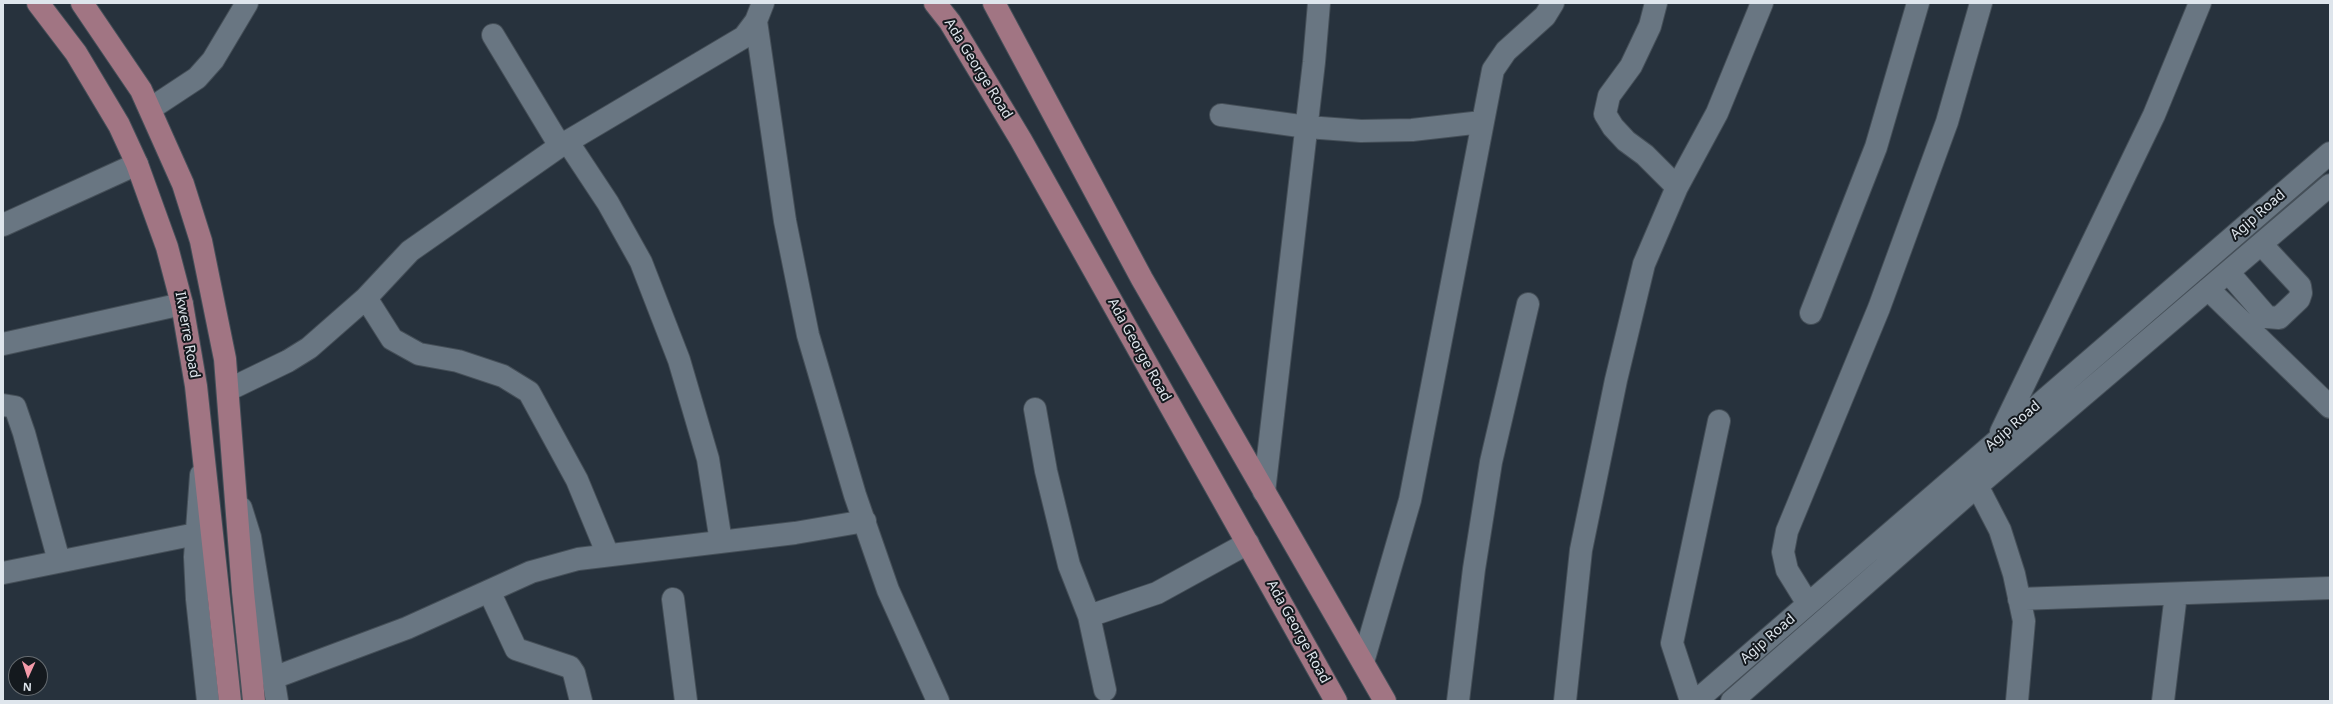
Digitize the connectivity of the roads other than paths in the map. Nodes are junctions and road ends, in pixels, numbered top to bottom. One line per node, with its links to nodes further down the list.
1 (38, 3): 21 (main road, Ikwerre Road)
2 (82, 3): 15 (main road)
3 (247, 3): 15 (street)
4 (935, 3): 47 (main road, Ada George Road)
5 (994, 3): 42 (main road)
6 (1319, 3): 18 (street)
7 (1553, 3): 17 (street)
8 (1656, 3): 23 (street)
9 (1762, 3): 23 (street)
10 (1918, 3): 31 (street)
11 (1981, 3): 56 (street)
12 (2200, 3): 38 (street)
13 (759, 12): 19 (street); 44 (street)
14 (493, 35): 19 (street)
15 (150, 109): 33 (main road)
16 (1221, 115): 18 (street)
17 (1482, 122): 18 (street); 58 (street)
18 (1306, 127): 42 (street)
19 (564, 144): 28 (street); 46 (street)
20 (2330, 153): 38 (street, Agip Road)
21 (137, 164): 24 (street); 29 (main road, Ikwerre Road)
22 (2330, 185): 25 (street, Agip Road)
23 (1677, 187): 71 (street)
24 (3, 225)
25 (2261, 244): 26 (street, Agip Road); 26 (street)
26 (2228, 272): 27 (street, Agip Road)
27 (2208, 289): 35 (street); 41 (street, Agip Road)
28 (366, 298): 33 (street); 48 (street)
29 (182, 304): 32 (street); 39 (main road, Ikwerre Road)
30 (1528, 304): 70 (street)
31 (1811, 313)
32 (3, 344)
33 (228, 390): 43 (main road)
34 (3, 405): 49 (street)
35 (2330, 408)
36 (1035, 409): 57 (street)
37 (1719, 421): 72 (street)
38 (1996, 440): 40 (street, Agip Road)
39 (203, 446): 45 (street); 63 (main road, Ikwerre Road)
40 (1967, 466): 41 (street); 56 (street, Agip Road)
41 (1977, 486): 55 (street); 74 (street, Agip Road)
42 (1264, 492): 58 (main road)
43 (237, 498): 59 (street); 64 (main road)
44 (865, 521): 46 (street); 68 (street)
45 (196, 534): 49 (street); 62 (street)
46 (721, 542): 48 (street)
47 (1248, 543): 57 (street); 61 (main road, Ada George Road)
48 (608, 555): 52 (street)
49 (59, 561): 50 (street)
50 (3, 573)
51 (2330, 588): 53 (street)
52 (490, 591): 59 (street); 66 (street)
53 (2176, 594): 55 (street); 76 (street)
54 (673, 599): 67 (street)
55 (2020, 599): 75 (street)
56 (1808, 604): 73 (street, Agip Road)
57 (1089, 616): 60 (street)
58 (1362, 662): 69 (main road)
59 (273, 678): 65 (street)
60 (1105, 690)
61 (1331, 699)
62 (208, 701)
63 (230, 701)
64 (254, 701)
65 (277, 701)
66 (580, 701)
67 (686, 701)
68 (938, 701)
69 (1385, 701)
70 (1458, 701)
71 (1565, 701)
72 (1691, 701)
73 (1696, 701)
74 (1732, 701)
75 (2017, 701)
76 (2163, 701)

